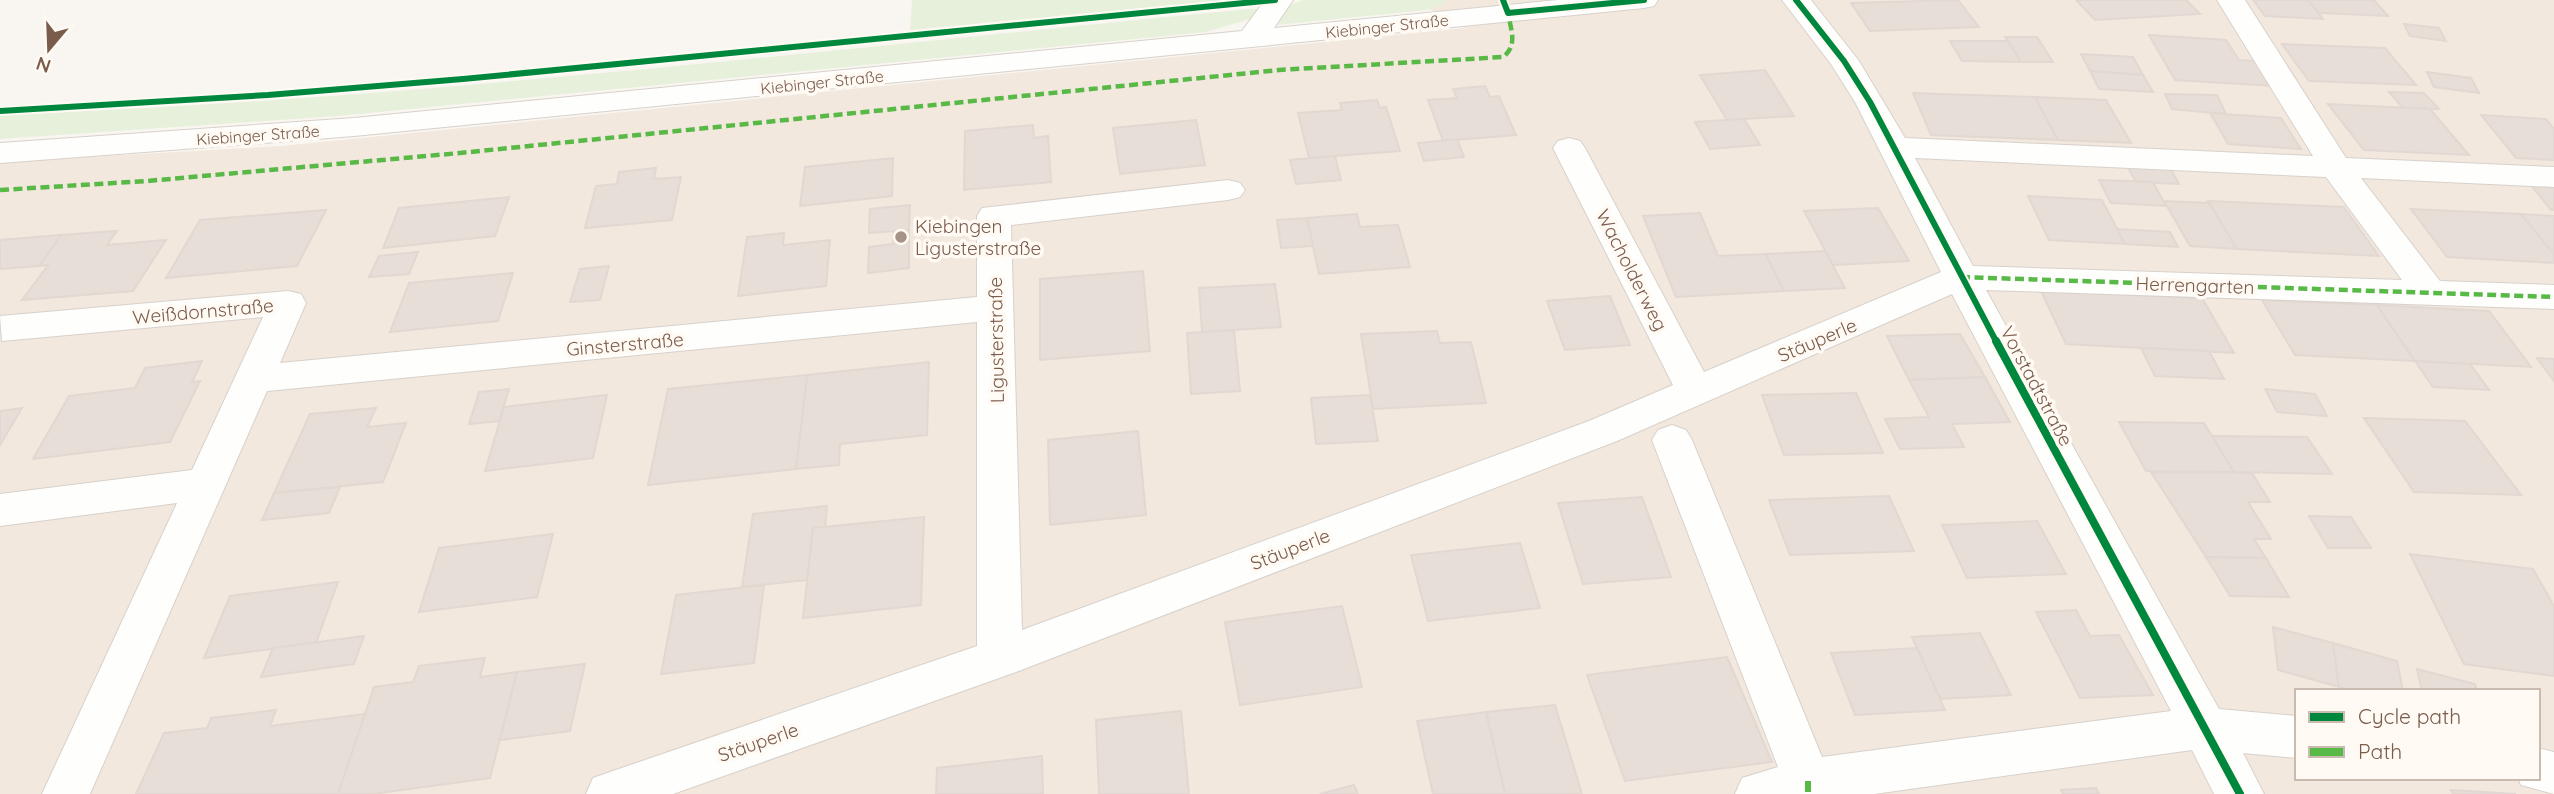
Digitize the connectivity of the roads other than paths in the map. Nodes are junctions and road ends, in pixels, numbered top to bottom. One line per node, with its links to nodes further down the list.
1 (1279, 0): 6 (street)
2 (1644, 0): 5 (street, Kiebinger Straße)
3 (1796, 0): 7 (street, Vorstadtstraße)
4 (2231, 0): 10 (street)
5 (1506, 7): 6 (street, Kiebinger Straße)
6 (1251, 39): 9 (street, Kiebinger Straße)
7 (1892, 147): 10 (street); 13 (street, Vorstadtstraße)
8 (1569, 148): 19 (street, Wacholderweg)
9 (0, 153)
10 (2336, 167): 11 (street); 14 (street)
11 (2554, 177)
12 (1228, 190): 16 (street, Ligusterstraße)
13 (1961, 277): 14 (street, Herrengarten); 19 (street, Stäuperle); 24 (street, Vorstadtstraße)
14 (2430, 293): 15 (street, Herrengarten)
15 (2554, 297)
16 (995, 308): 18 (street, Ginsterstraße); 23 (street, Ligusterstraße)
17 (2, 328): 18 (street, Weißdornstraße)
18 (255, 379): 21 (street, Weißdornstraße)
19 (1696, 393): 23 (street, Stäuperle)
20 (1672, 440): 26 (street)
21 (204, 484): 22 (street); 27 (street, Weißdornstraße)
22 (0, 510)
23 (1000, 659): 28 (street, Stäuperle)
24 (2203, 728): 25 (street); 26 (street); 30 (street, Vorstadtstraße)
25 (2295, 737)
26 (1808, 781): 29 (street)
27 (66, 794)
28 (610, 794)
29 (1759, 794)
30 (2240, 794)

